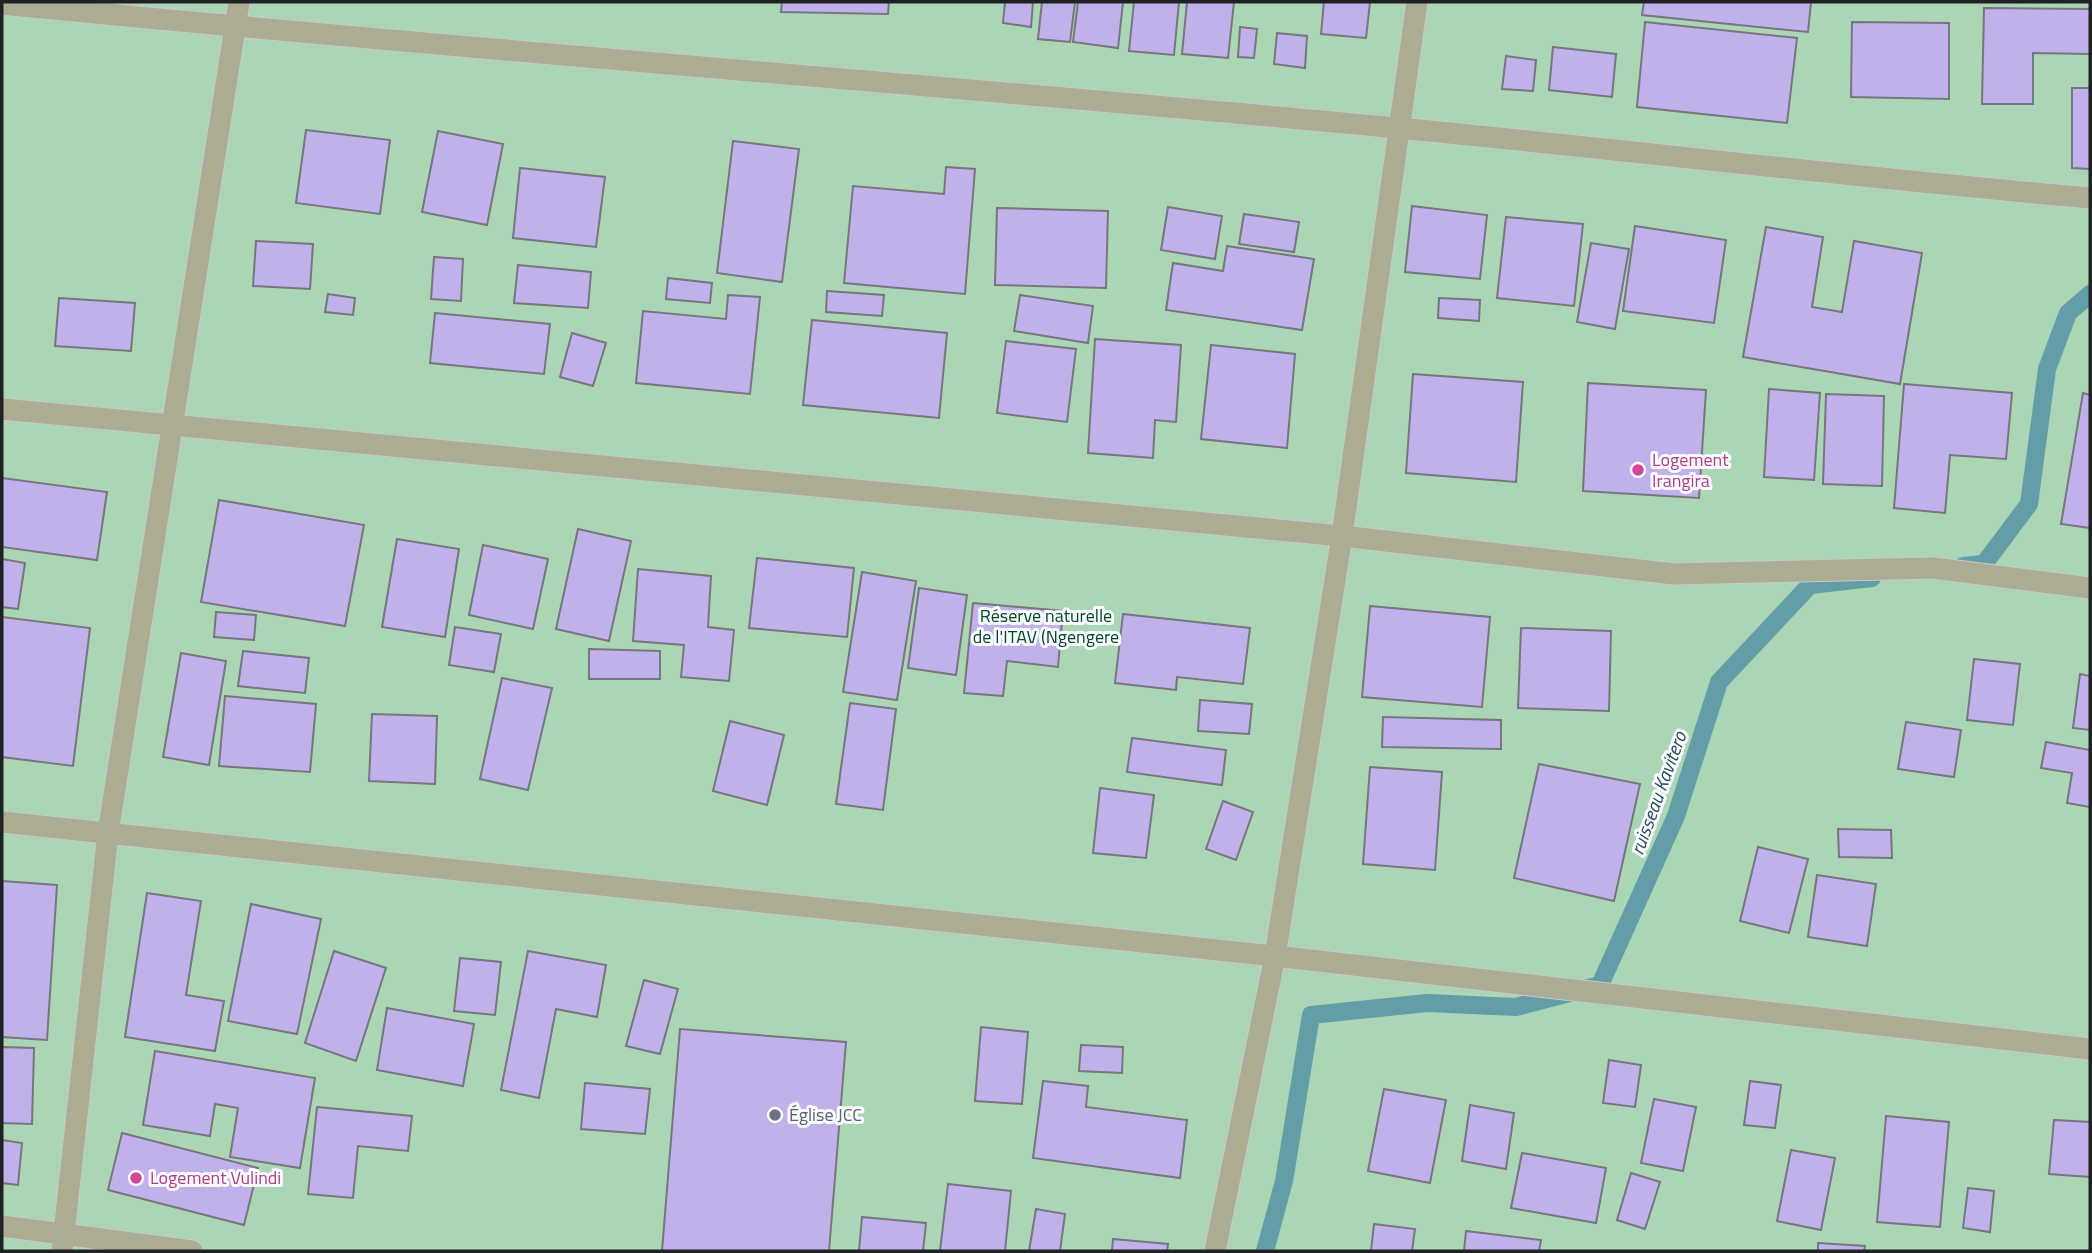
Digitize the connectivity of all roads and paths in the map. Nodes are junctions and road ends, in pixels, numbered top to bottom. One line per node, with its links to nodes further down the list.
1 (239, 2): 4 (street)
2 (1417, 2): 5 (street)
3 (2, 4): 4 (street)
4 (235, 27): 5 (street); 8 (street)
5 (1399, 128): 6 (street); 9 (street)
6 (2090, 198)
7 (2, 409): 8 (street)
8 (172, 424): 9 (street); 12 (street)
9 (1342, 536): 10 (street); 13 (street)
10 (2090, 588)
11 (2, 822): 12 (street)
12 (108, 833): 13 (street); 16 (street)
13 (1275, 956): 14 (street); 18 (street)
14 (2090, 1049)
15 (2, 1226): 16 (street)
16 (62, 1243): 17 (street)
17 (192, 1251)
18 (1215, 1251)

